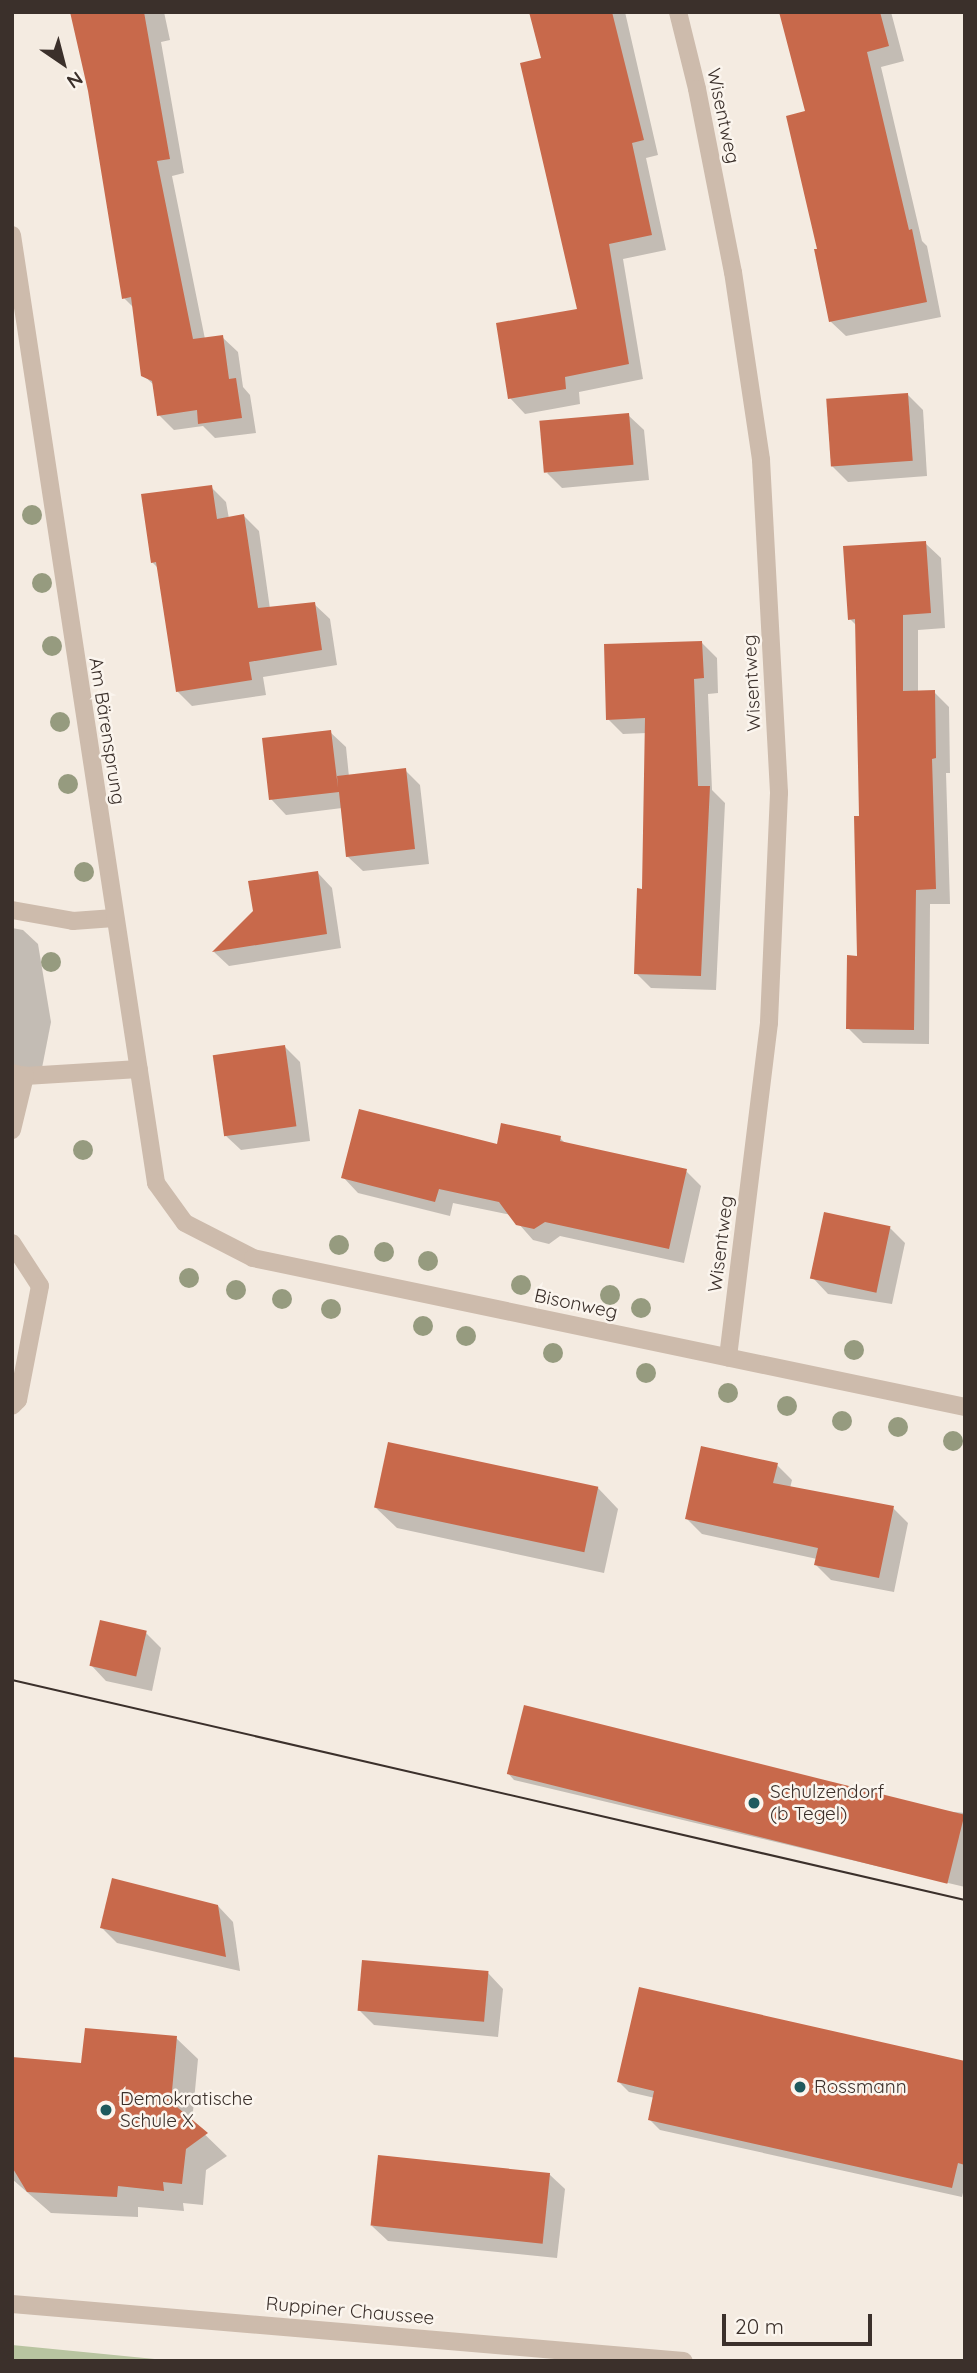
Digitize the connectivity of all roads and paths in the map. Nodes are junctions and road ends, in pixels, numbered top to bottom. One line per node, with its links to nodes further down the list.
1 (678, 12): 11 (street, Wisentweg)
2 (12, 235): 3 (street, Am Bärensprung)
3 (20, 341): 5 (street, Am Bärensprung)
4 (12, 910): 5 (street)
5 (114, 918): 6 (street, Am Bärensprung)
6 (139, 1069): 7 (street); 9 (street, Am Bärensprung)
7 (18, 1074): 8 (street)
8 (12, 1130)
9 (185, 1223): 11 (street, Bisonweg)
10 (12, 1243): 12 (street)
11 (728, 1357): 13 (street, Bisonweg)
12 (12, 1406)
13 (965, 1407)
14 (12, 2304): 15 (street, Ruppiner Chaussee)
15 (684, 2361)

